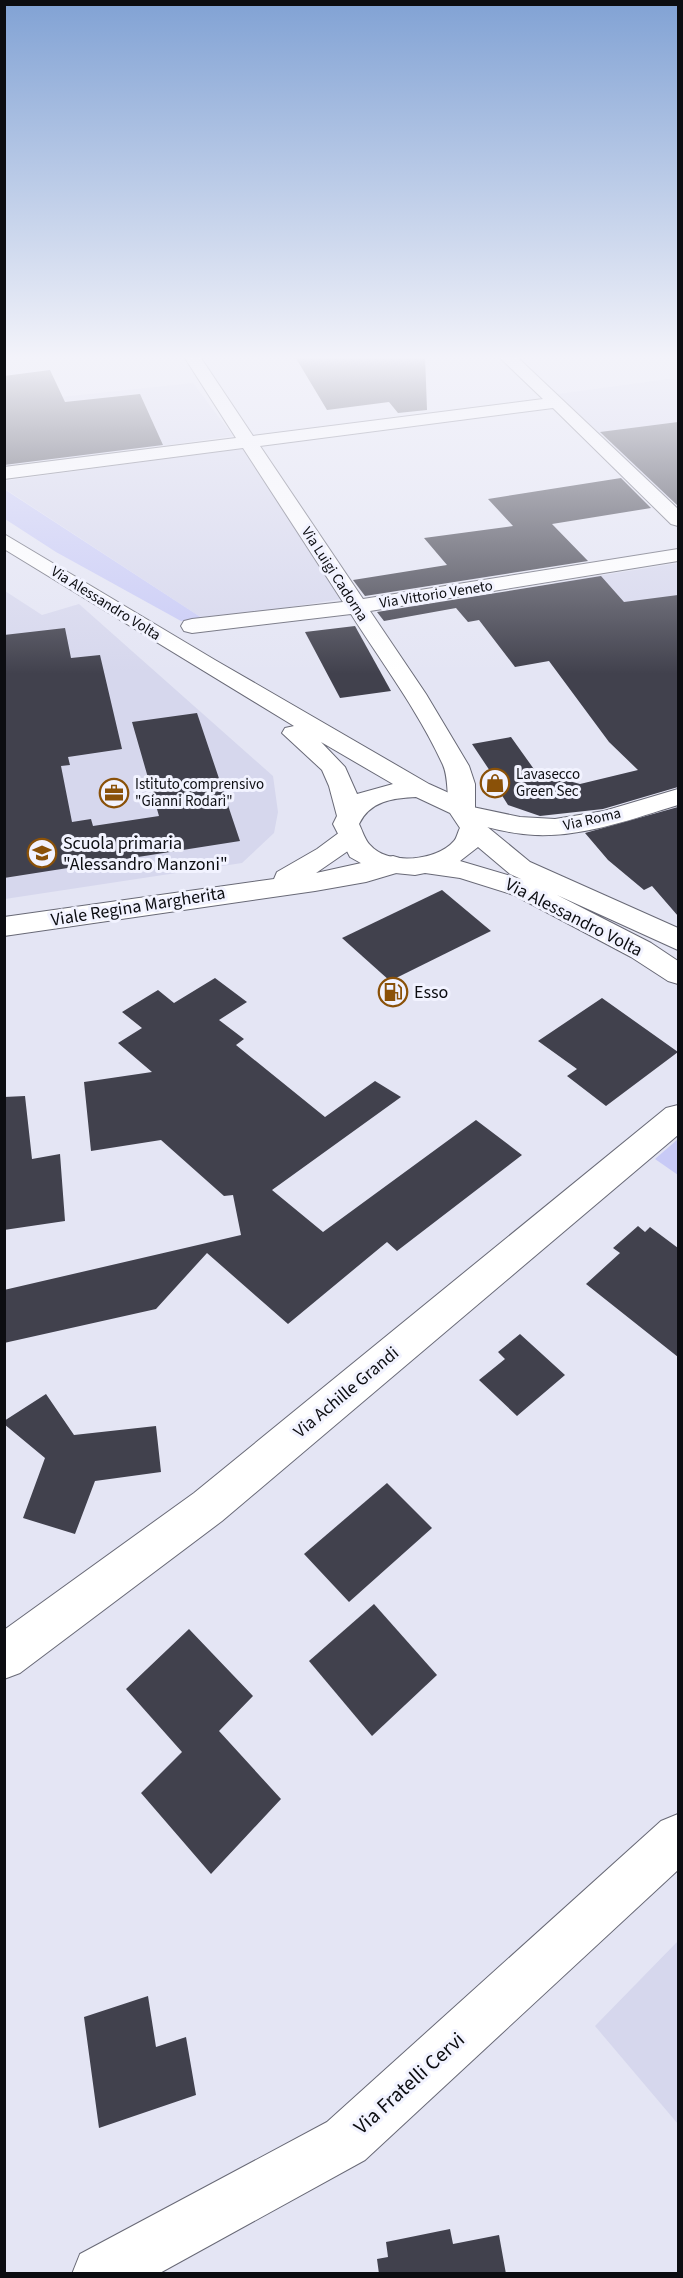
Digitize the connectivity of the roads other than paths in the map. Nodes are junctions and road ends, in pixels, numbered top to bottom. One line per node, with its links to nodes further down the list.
1 (93, 461): 4 (street)
2 (261, 461): 8 (street, Via Luigi Cadorna)
3 (618, 461): 5 (street)
4 (4, 473)
5 (678, 520)
6 (4, 540): 10 (street, Via Alessandro Volta)
7 (678, 555): 8 (street, Via Vittorio Veneto)
8 (356, 607): 9 (street, Via Vittorio Veneto); 11 (street, Via Luigi Cadorna)
9 (192, 626)
10 (207, 665): 12 (street, Via Alessandro Volta); 15 (street, Via Alessandro Volta)
11 (456, 766): 12 (street); 14 (street, Via Luigi Cadorna)
12 (423, 790): 14 (street); 15 (street)
13 (678, 797): 14 (street, Via Roma)
14 (468, 818): 17 (street); 20 (street, Via Alessandro Volta)
15 (349, 826): 16 (street); 18 (street, Viale Regina Margherita)
16 (393, 865): 17 (street); 18 (street, Viale Regina Margherita)
17 (429, 865): 21 (street, Via Alessandro Volta)
18 (272, 886): 19 (street, Viale Regina Margherita)
19 (4, 927)
20 (678, 940)
21 (678, 974)
22 (678, 1117): 23 (street, Via Achille Grandi)
23 (4, 1657)
24 (678, 1838): 25 (street, Via Fratelli Cervi)
25 (100, 2274)

